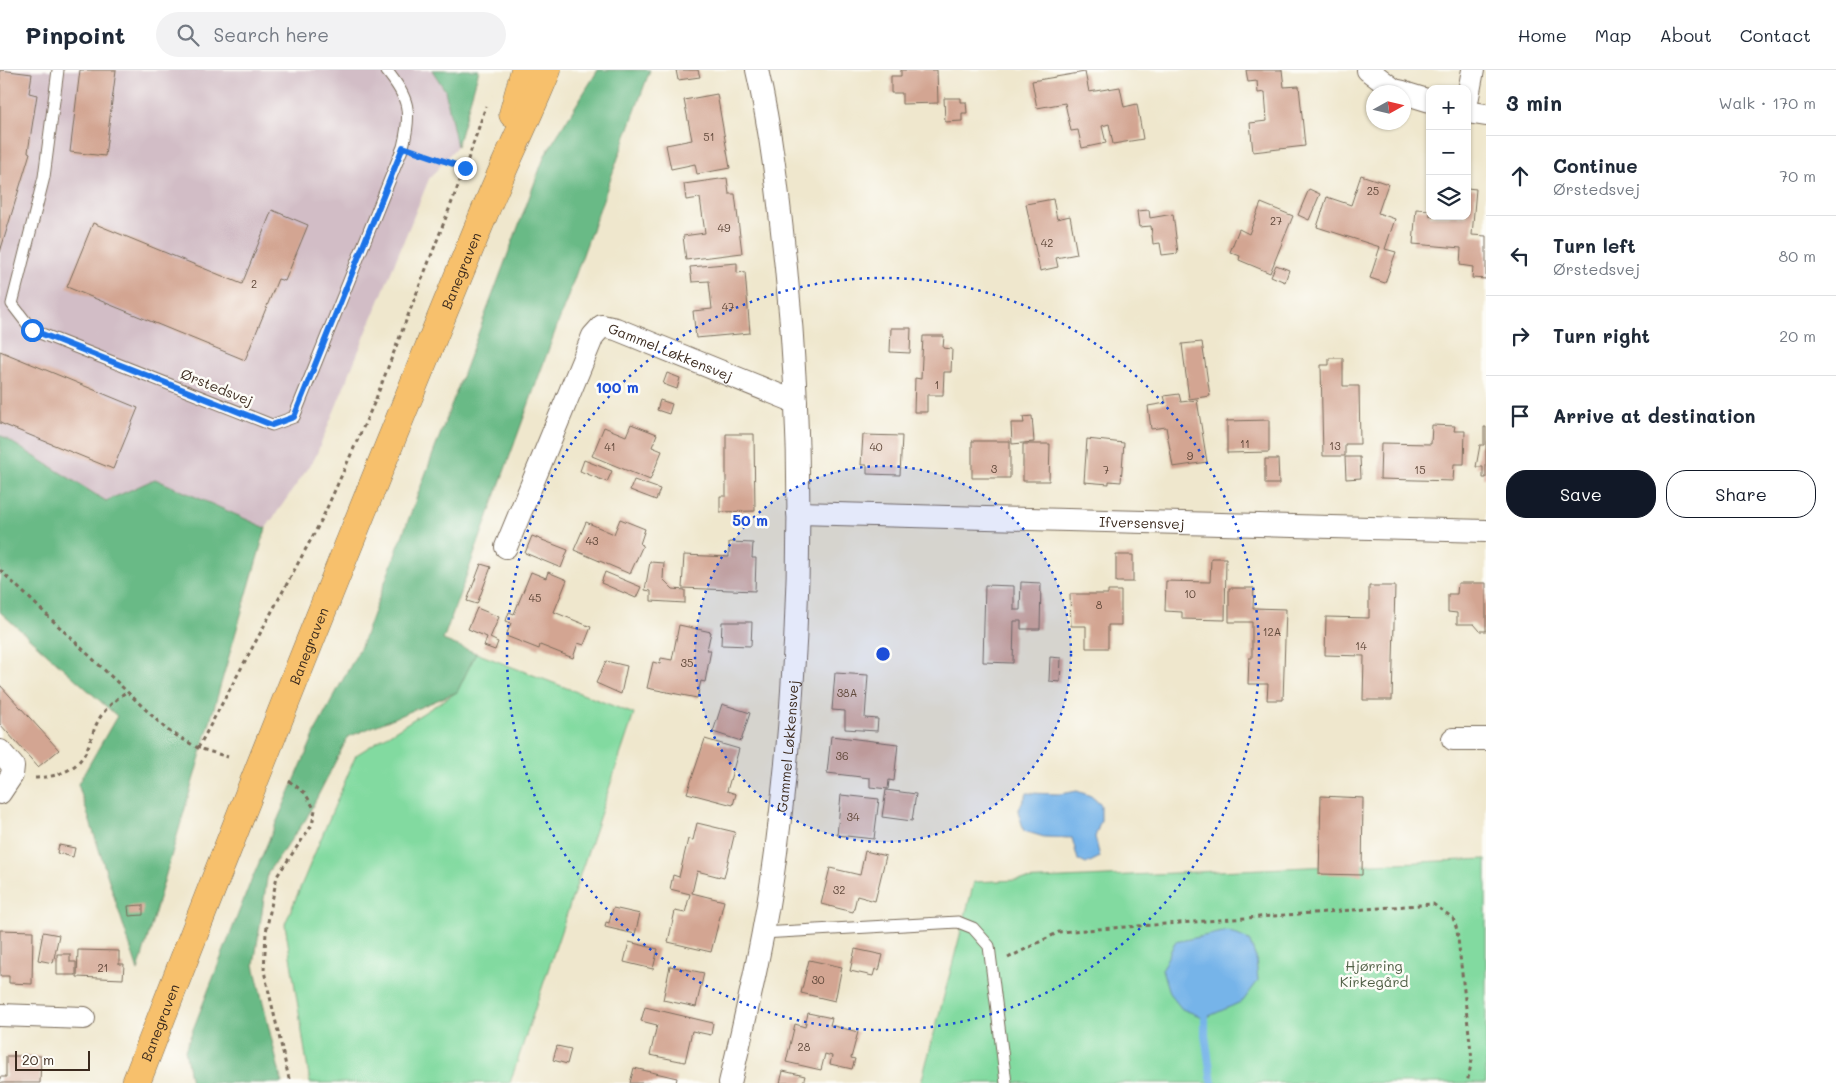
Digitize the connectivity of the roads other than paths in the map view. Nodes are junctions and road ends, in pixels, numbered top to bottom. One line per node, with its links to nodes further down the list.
1 (58, 70): 2 (lane, Ørstedsvej)
2 (386, 70)
3 (525, 70): 14 (main road, Banegraven)
4 (547, 70): 14 (main road, Banegraven)
5 (757, 70): 15 (street, Gammel Løkkensvej)
6 (1368, 70): 8 (street)
7 (1473, 70): 9 (street)
8 (1388, 85)
9 (1470, 85)
10 (1411, 95): 11 (street)
11 (1426, 100)
12 (1471, 113): 13 (street)
13 (1486, 115)
14 (484, 211): 26 (main road, Banegraven)
15 (796, 402): 16 (street, Gammel Løkkensvej); 18 (street, Gammel Løkkensvej)
16 (798, 513): 17 (street, Ifversensvej); 23 (street, Gammel Løkkensvej)
17 (1486, 531)
18 (506, 547)
19 (1453, 739): 20 (street)
20 (1486, 739)
21 (0, 751): 22 (street)
22 (6, 784)
23 (762, 933): 27 (street, Gammel Løkkensvej); 28 (lane)
24 (0, 1015): 25 (street)
25 (84, 1018)
26 (136, 1083)
27 (730, 1083)
28 (1006, 1083)

